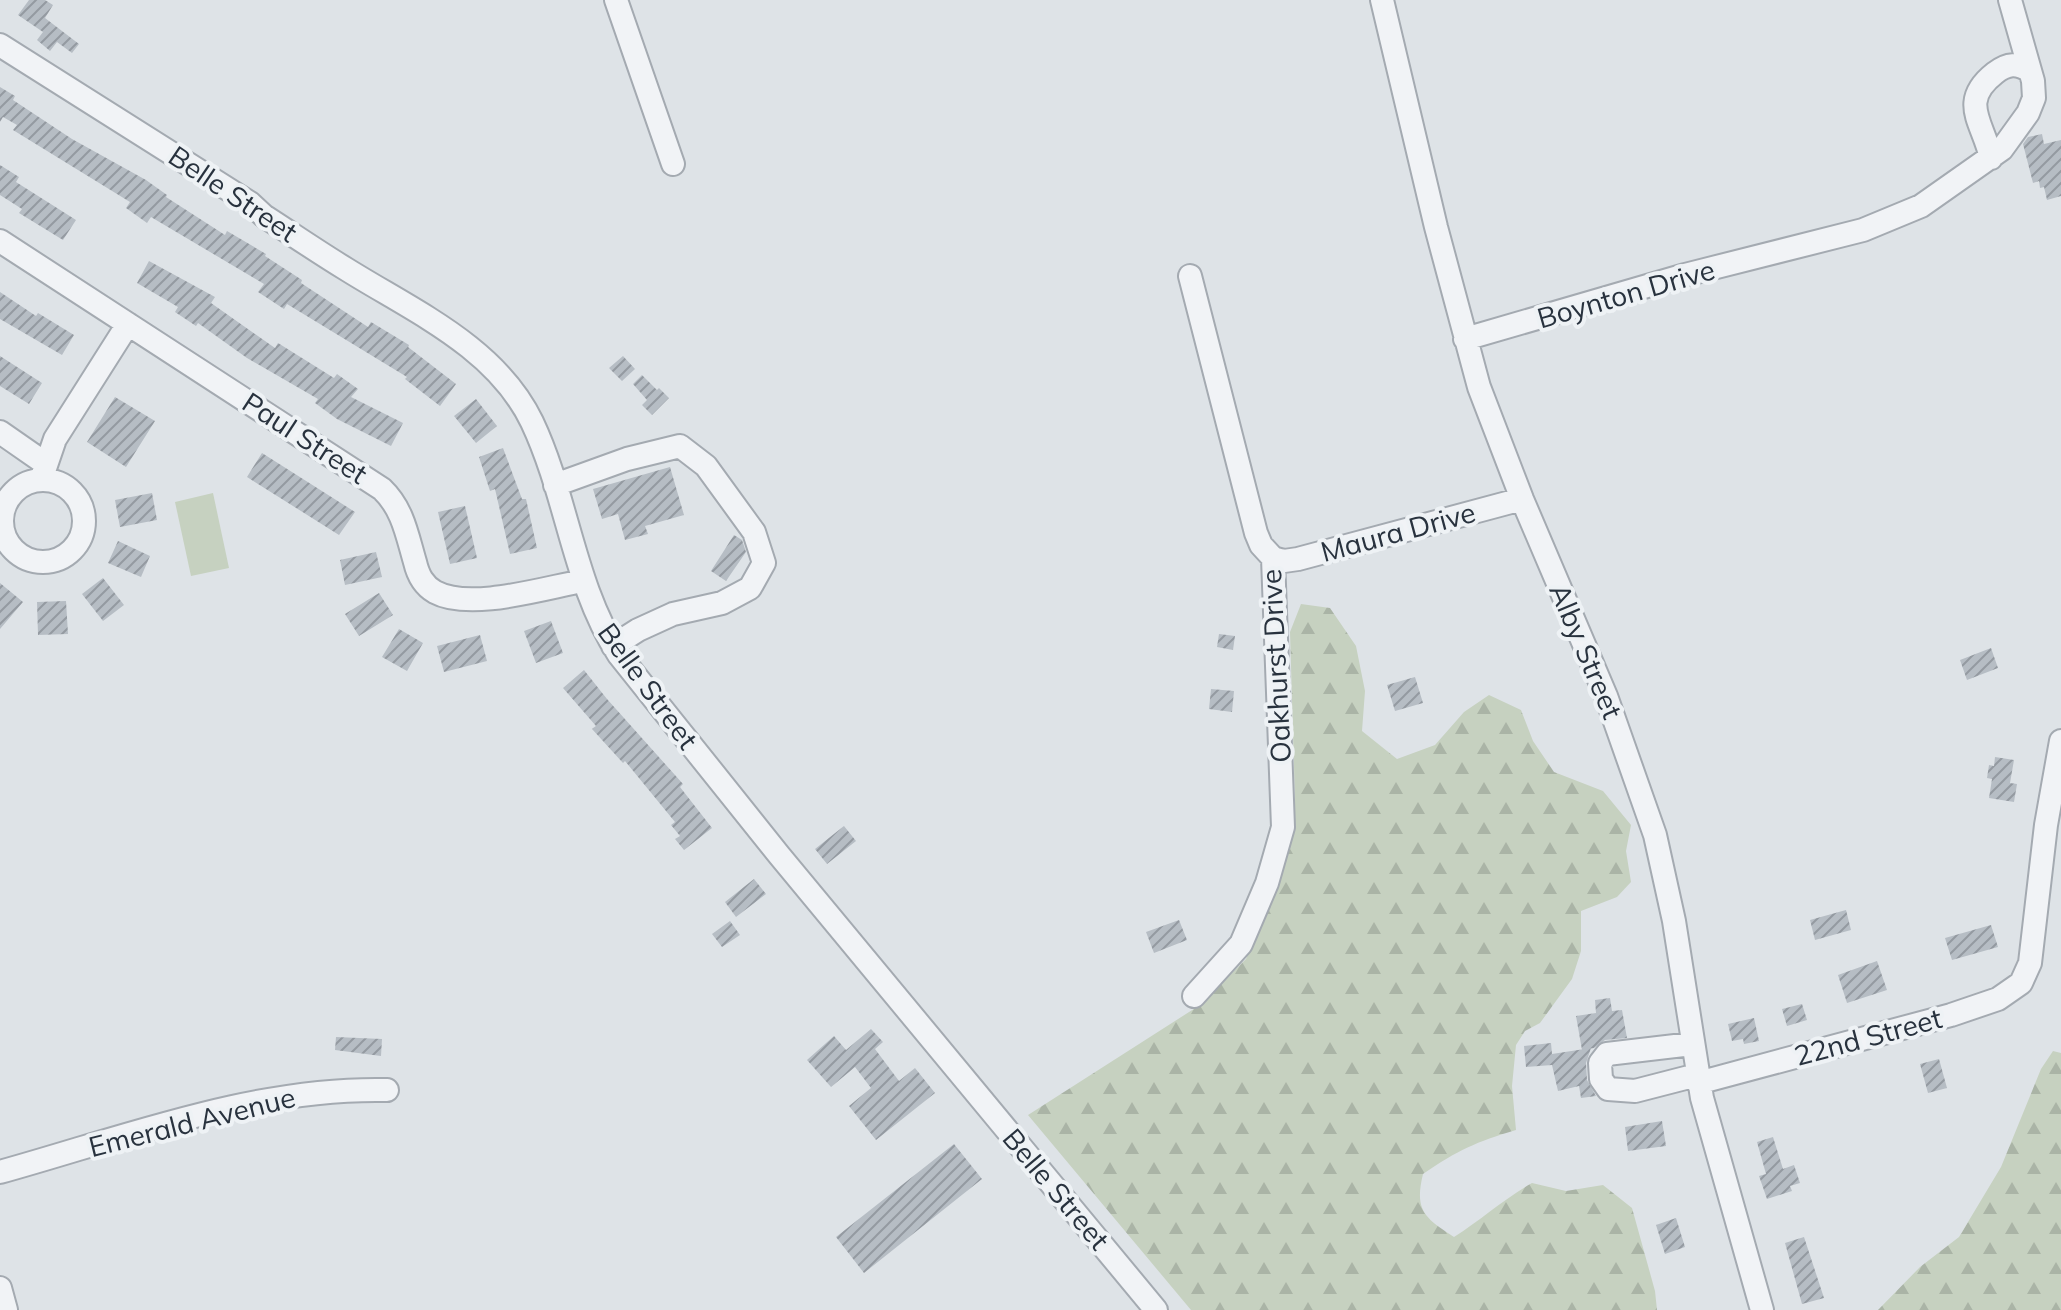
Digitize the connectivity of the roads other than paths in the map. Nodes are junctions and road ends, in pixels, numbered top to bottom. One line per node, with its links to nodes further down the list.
1 (616, 0): 7 (street)
2 (1382, 0): 11 (street, Alby Street)
3 (2010, 0): 5 (street, Boynton Drive)
4 (0, 45): 13 (street, Belle Street)
5 (2030, 71): 6 (street, Boynton Drive); 6 (street)
6 (1991, 158): 11 (street, Boynton Drive)
7 (673, 164)
8 (0, 241): 10 (street, Paul Street)
9 (1190, 276): 15 (street, Oakhurst Drive)
10 (128, 324): 12 (street); 16 (street, Paul Street)
11 (1465, 339): 14 (street, Alby Street)
12 (0, 432)
13 (555, 485): 16 (street, Belle Street); 17 (street)
14 (1522, 499): 15 (street, Maura Drive); 20 (street, Alby Street)
15 (1273, 558): 19 (street, Oakhurst Drive)
16 (583, 581): 17 (street, Belle Street)
17 (613, 646): 26 (street, Belle Street)
18 (2061, 741): 21 (street, 22nd Street)
19 (1194, 996)
20 (1692, 1044): 21 (street, Alby Street); 21 (street, 22nd Street)
21 (1698, 1079): 27 (street, Alby Street)
22 (387, 1090): 23 (street, Emerald Avenue)
23 (0, 1172)
24 (0, 1288): 25 (street)
25 (6, 1310)
26 (1156, 1310)
27 (1762, 1310)

